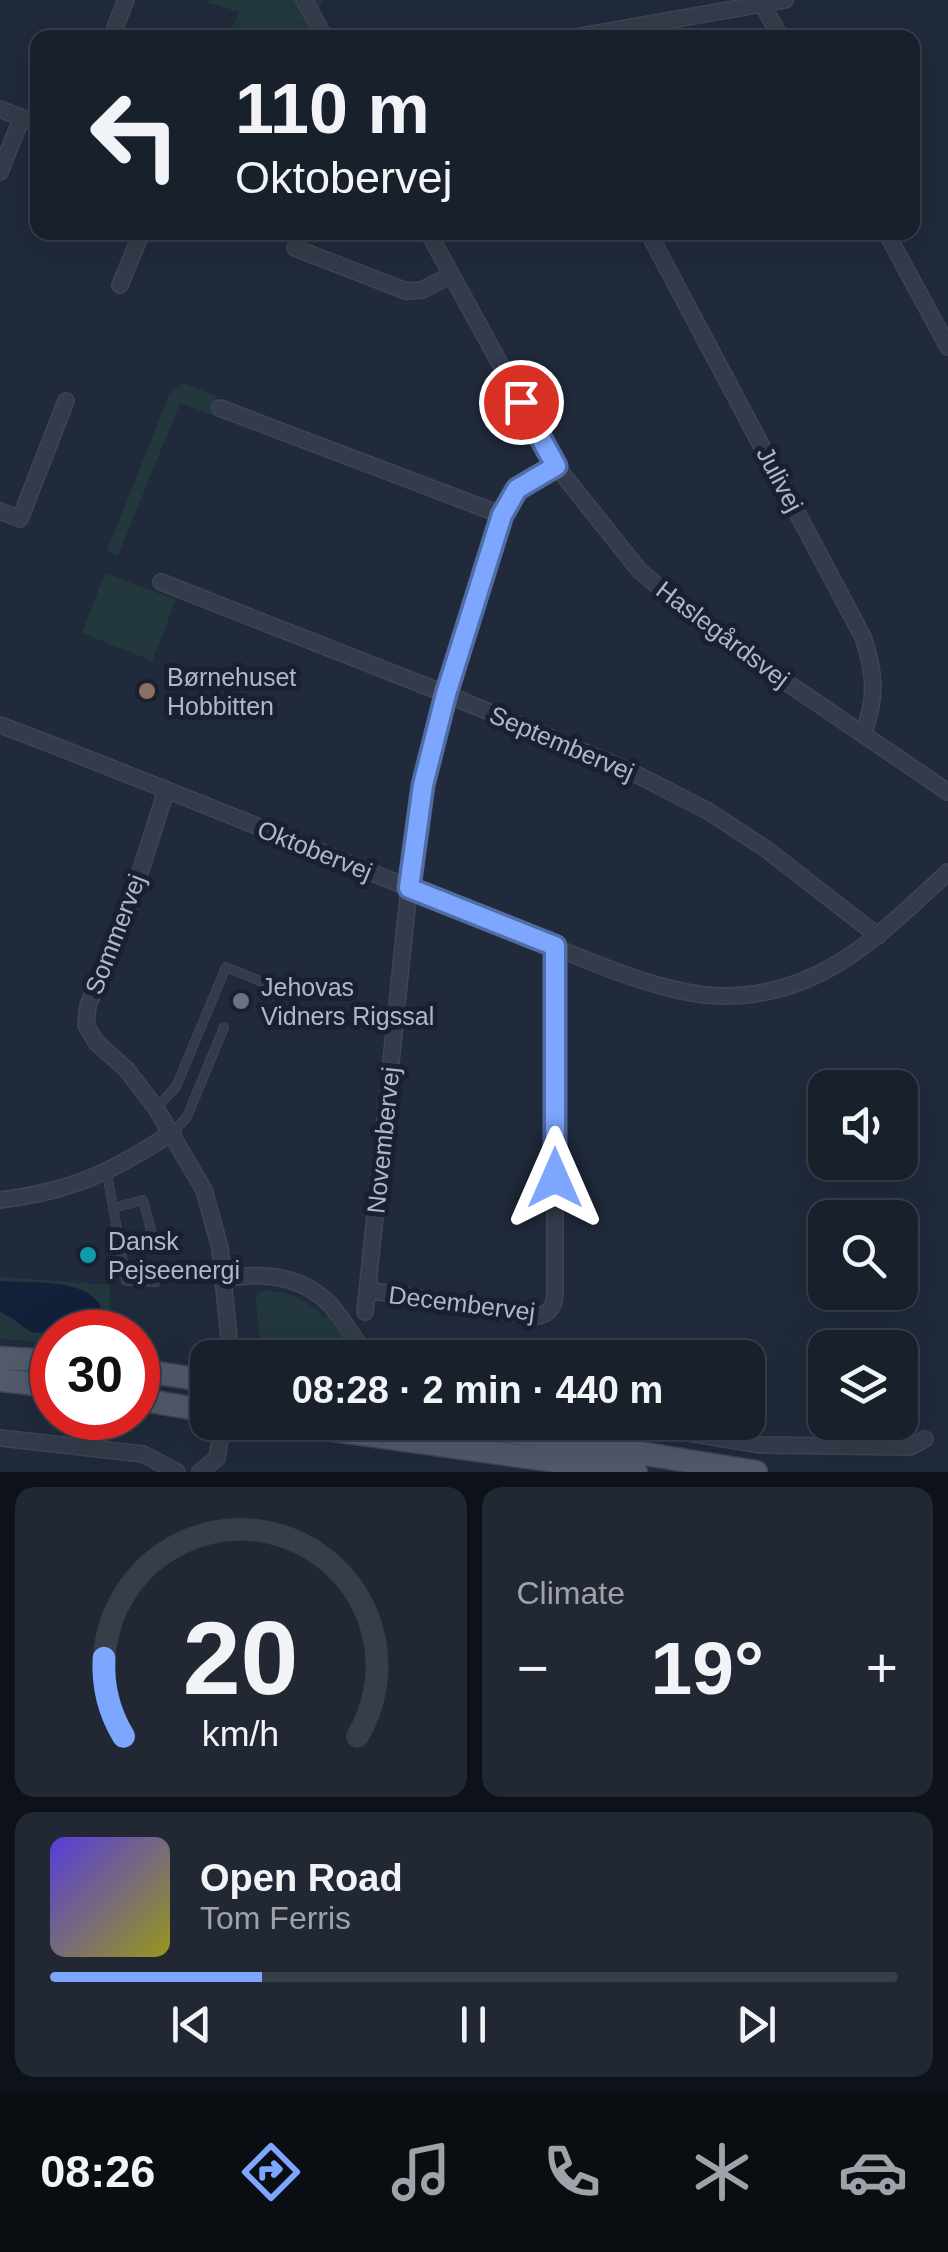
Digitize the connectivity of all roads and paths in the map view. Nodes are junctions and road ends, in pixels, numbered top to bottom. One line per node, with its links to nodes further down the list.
1 (126, 0): 5 (street)
2 (785, 0): 3 (street)
3 (762, 2): 7 (street); 8 (street)
4 (309, 4): 6 (street)
5 (114, 30)
6 (320, 30)
7 (612, 30)
8 (777, 30)
9 (0, 108): 10 (street)
10 (30, 120): 11 (street)
11 (0, 172)
12 (139, 240): 18 (street)
13 (432, 240): 17 (street, Haslegårdsvej)
14 (652, 240): 28 (street, Julivej)
15 (890, 240): 19 (street)
16 (295, 248): 17 (street)
17 (451, 276): 22 (street, Haslegårdsvej)
18 (120, 285)
19 (948, 347)
20 (66, 401): 23 (street)
21 (220, 408): 24 (street)
22 (556, 466): 24 (street, Novembervej); 28 (street, Haslegårdsvej)
23 (0, 511)
24 (502, 515): 26 (street, Novembervej)
25 (161, 582): 26 (street, Septembervej)
26 (446, 694): 32 (street, Novembervej); 33 (street, Septembervej)
27 (0, 725): 29 (street, Oktobervej)
28 (863, 734): 30 (street, Haslegårdsvej)
29 (166, 791): 32 (street, Oktobervej); 37 (street, Sommervej)
30 (948, 792)
31 (948, 872): 33 (street, Oktobervej)
32 (409, 888): 34 (street, Oktobervej); 45 (street, Novembervej)
33 (878, 936): 34 (street, Oktobervej)
34 (555, 946): 45 (street, Decembervej)
35 (294, 995): 37 (lane)
36 (224, 1027): 38 (lane)
37 (156, 1108): 38 (street, Sommervej)
38 (173, 1132): 39 (street); 43 (street, Sommervej)
39 (107, 1173): 40 (street); 41 (lane)
40 (0, 1200)
41 (113, 1208): 42 (lane); 42 (lane)
42 (120, 1243): 44 (lane)
43 (224, 1278): 47 (street, Sommervej); 48 (street)
44 (156, 1282)
45 (368, 1290): 46 (street, Novembervej)
46 (365, 1312)
47 (229, 1340)
48 (357, 1340)
49 (0, 1358): 50 (main road)
50 (30, 1360)
51 (160, 1373): 52 (main road)
52 (190, 1378)
53 (0, 1380): 54 (main road)
54 (30, 1383)
55 (160, 1403): 56 (main road)
56 (190, 1408)
57 (0, 1438): 63 (street)
58 (924, 1439): 62 (street)
59 (220, 1440): 64 (street)
60 (404, 1440): 65 (main road)
61 (561, 1440): 66 (main road)
62 (762, 1440)
63 (177, 1472)
64 (200, 1472)
65 (636, 1472)
66 (756, 1472)

